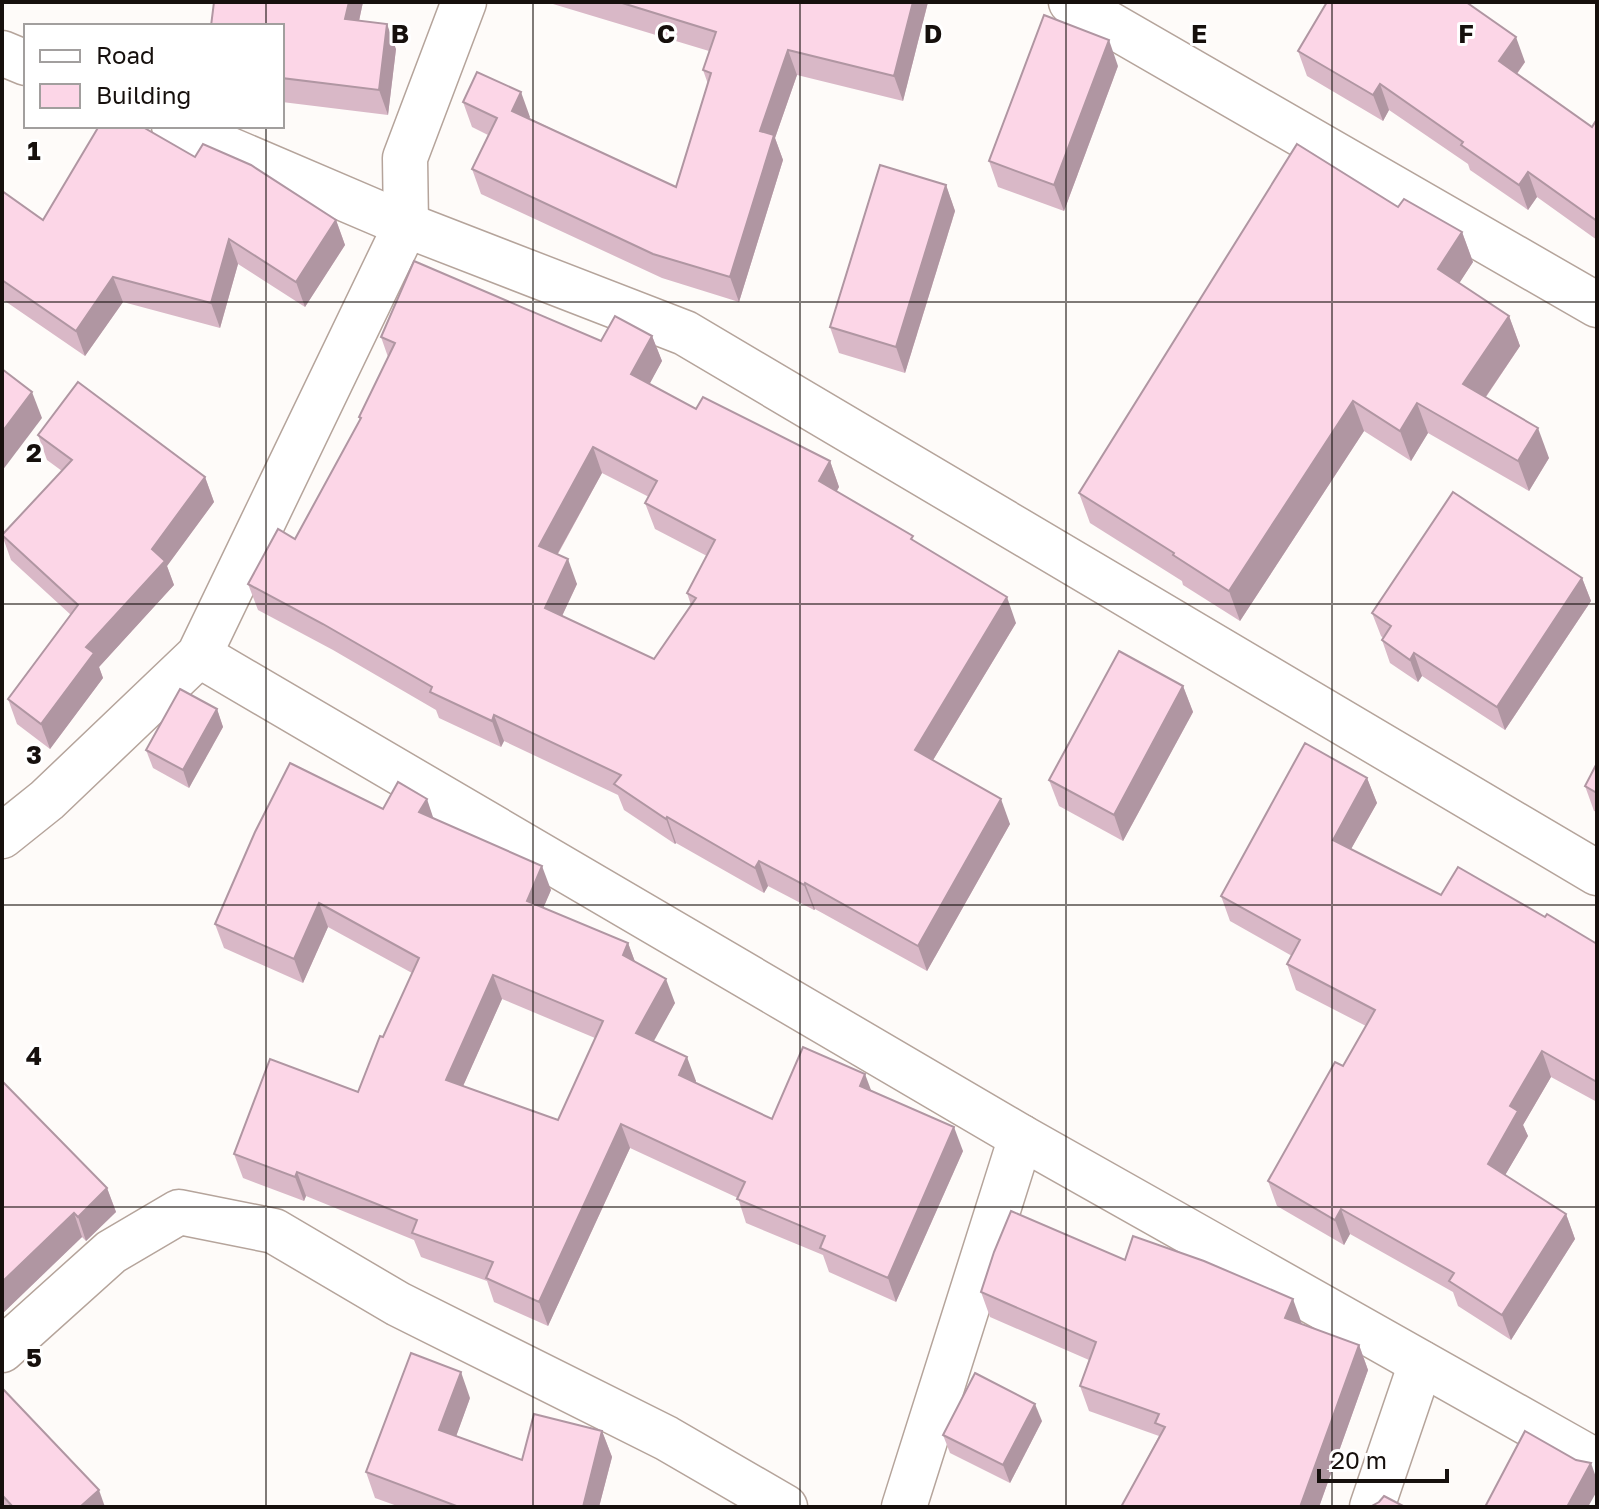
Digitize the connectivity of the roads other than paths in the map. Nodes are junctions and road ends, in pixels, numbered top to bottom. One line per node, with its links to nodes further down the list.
1 (464, 2): 6 (street)
2 (1071, 2): 7 (street)
3 (2, 53): 4 (street)
4 (24, 62)
5 (179, 128): 6 (street)
6 (406, 225): 8 (street); 10 (street)
7 (1597, 305)
8 (199, 655): 9 (street); 11 (street)
9 (2, 836)
10 (1597, 873)
11 (1021, 1137): 13 (street); 16 (street)
12 (2, 1350): 15 (street)
13 (1421, 1363): 14 (street); 17 (street)
14 (1597, 1462)
15 (785, 1507)
16 (904, 1507)
17 (1372, 1507)

